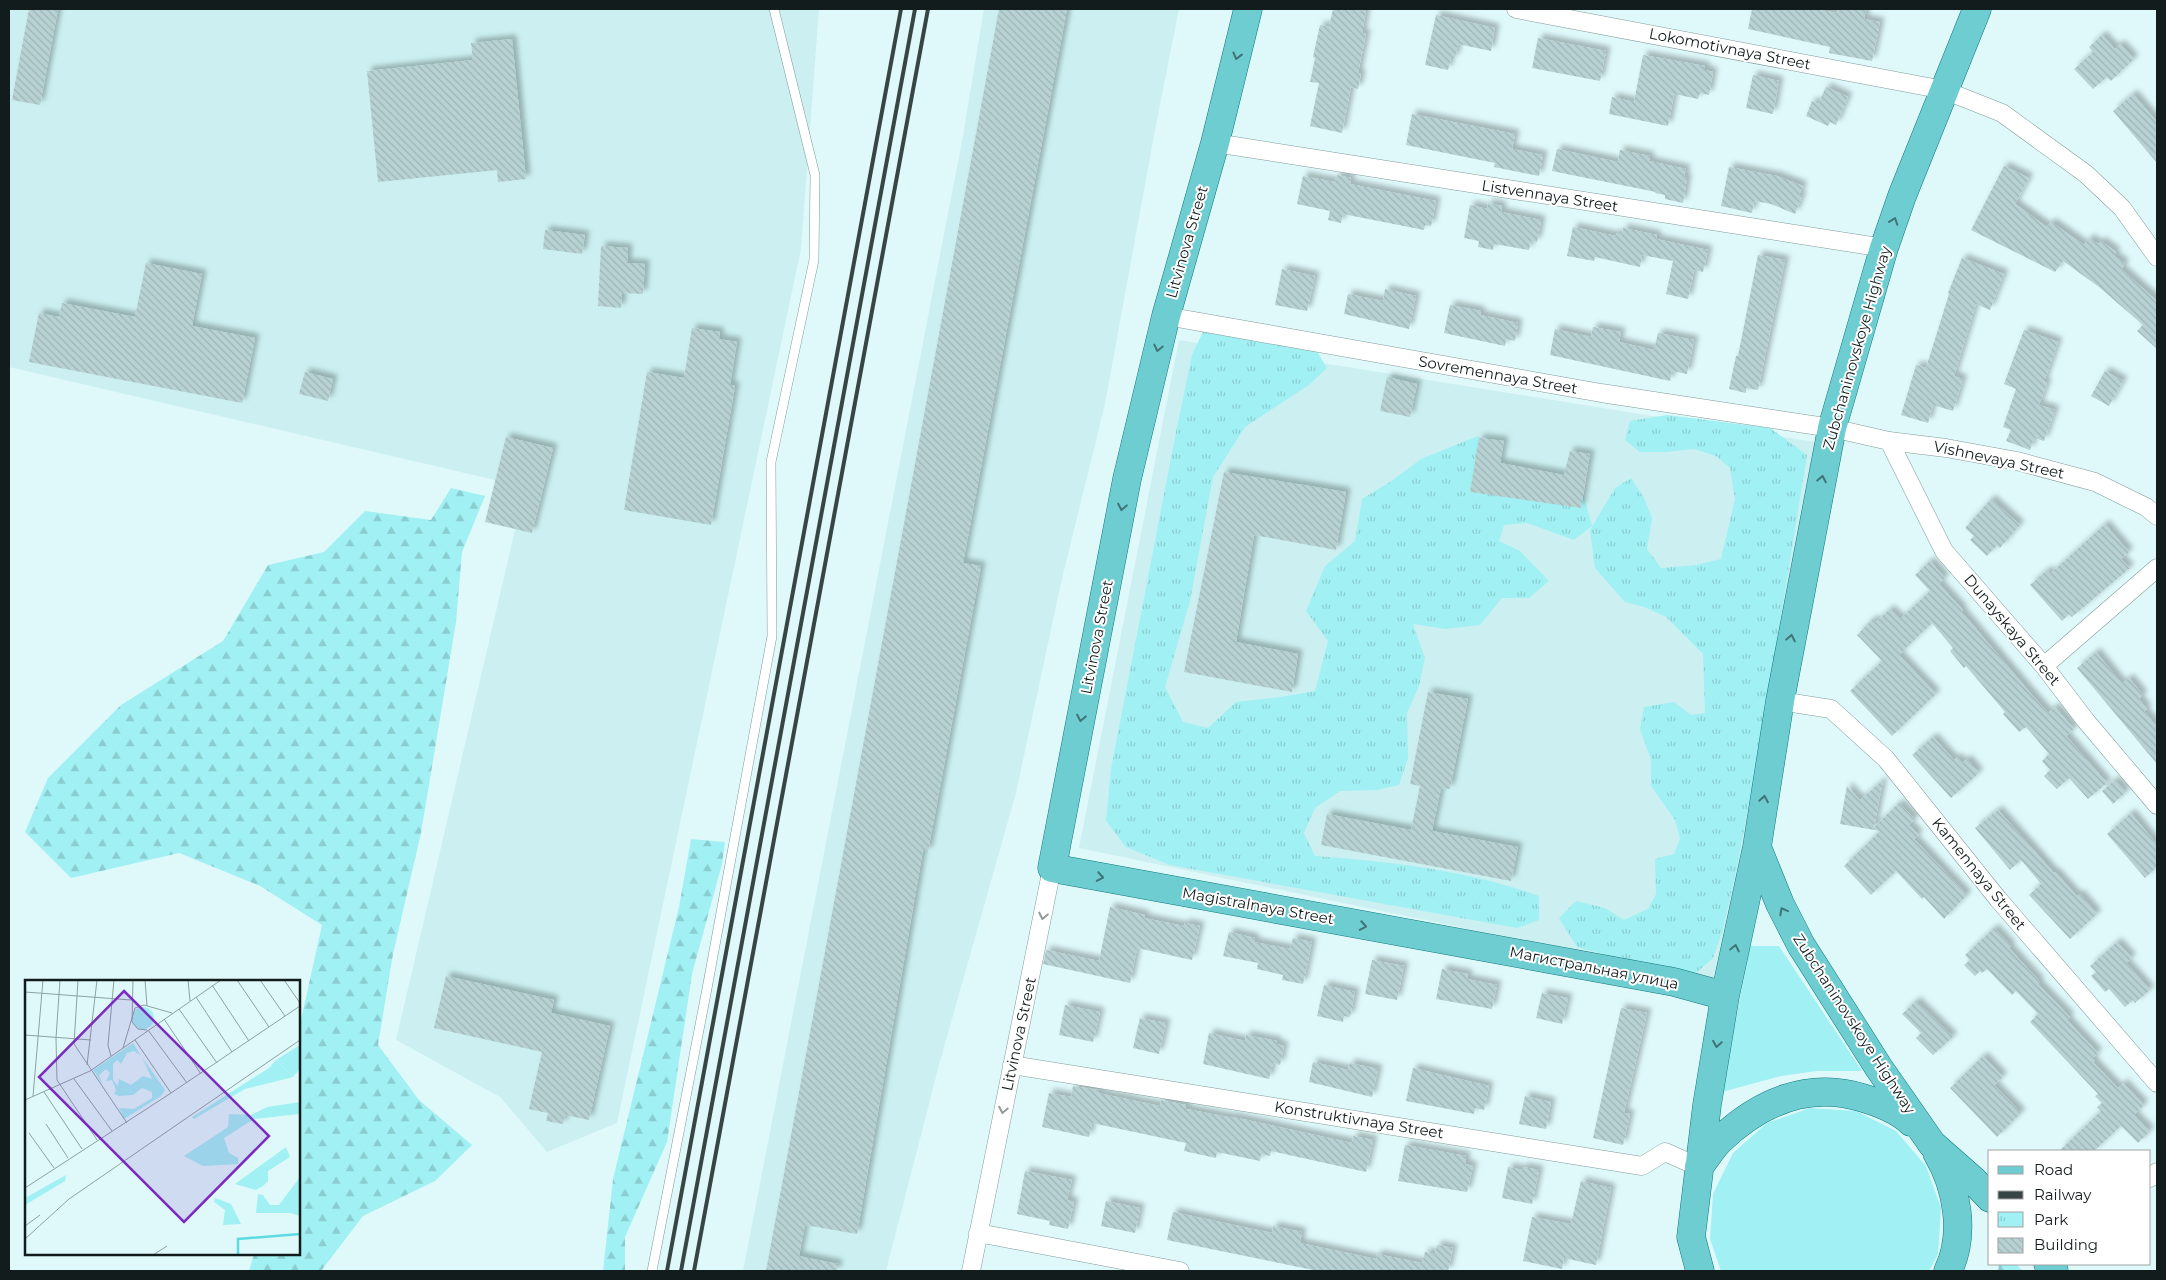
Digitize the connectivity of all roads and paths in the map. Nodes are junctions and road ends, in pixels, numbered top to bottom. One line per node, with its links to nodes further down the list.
1 (774, 9): 27 (lane)
2 (1248, 9): 6 (main road, Litvinova Street, one-way to 6)
3 (1516, 9): 5 (street, Lokomotivnaya Street)
4 (1977, 9): 5 (main road, Zubchaninovskoye Highway)
5 (1944, 90): 7 (main road, Zubchaninovskoye Highway, one-way to 5); 8 (street, Lokomotivnaya Street)
6 (1215, 143): 7 (street, Listvennaya Street); 9 (main road, Litvinova Street)
7 (1884, 248): 10 (main road, Zubchaninovskoye Highway)
8 (2157, 257)
9 (1166, 316): 10 (street, Sovremennaya Street); 18 (main road, Litvinova Street, one-way to 18)
10 (1832, 428): 11 (street, Vishnevaya Street); 15 (main road, Zubchaninovskoye Highway, one-way to 10)
11 (1889, 441): 12 (street, Vishnevaya Street); 14 (street, Dunayskaya Street)
12 (2157, 516)
13 (2157, 568): 14 (street)
14 (2044, 666): 16 (street, Dunayskaya Street)
15 (1780, 701): 17 (main road, Zubchaninovskoye Highway, one-way to 15); 21 (street, Kamennaya Street)
16 (2157, 805)
17 (1757, 847): 19 (main road, Zubchaninovskoye Highway, one-way to 17); 22 (main road, Zubchaninovskoye Highway, one-way to 17)
18 (1052, 868): 19 (main road, Магистральная улица, one-way to 19); 20 (street, Litvinova Street, one-way to 20)
19 (1725, 996): 23 (main road, Zubchaninovskoye Highway, one-way to 23)
20 (1012, 1065): 23 (street, Konstruktivnaya Street); 25 (street, Litvinova Street, one-way to 25)
21 (2157, 1082)
22 (1932, 1144): 23 (main road); 24 (main road); 32 (main road)
23 (1699, 1167): 26 (main road, Zubchaninovskoye Highway)
24 (1988, 1196)
25 (978, 1232): 28 (street, Litvinova Street); 29 (street)
26 (1691, 1237): 30 (main road); 31 (main road)
27 (652, 1271)
28 (971, 1271)
29 (1180, 1271)
30 (1682, 1271)
31 (1700, 1271)
32 (1948, 1271)

